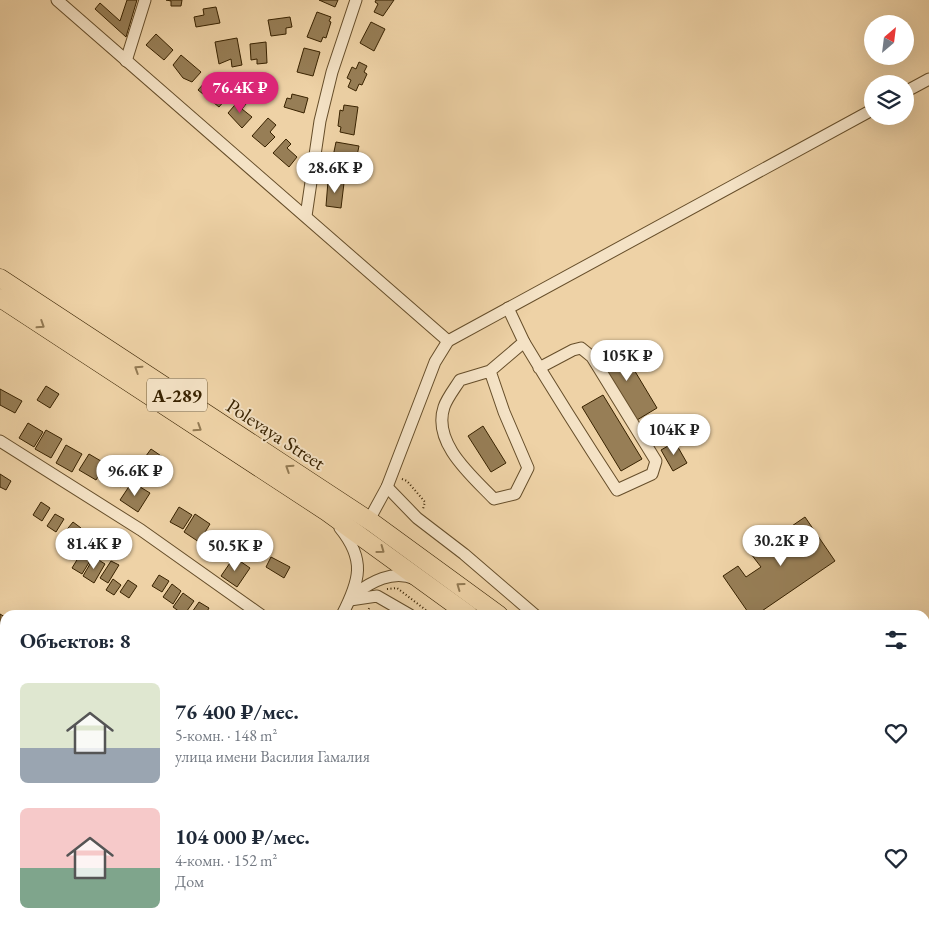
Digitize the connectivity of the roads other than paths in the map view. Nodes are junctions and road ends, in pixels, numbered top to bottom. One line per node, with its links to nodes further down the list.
1 (58, 0): 4 (street)
2 (146, 0): 4 (street)
3 (356, 0): 8 (street)
4 (126, 61): 8 (street)
5 (929, 79): 6 (street)
6 (914, 87)
7 (864, 114): 11 (street)
8 (306, 216): 12 (street)
9 (0, 278): 19 (highway, Polevaya Street / А-289, one-way to 9)
10 (0, 298): 18 (highway, Polevaya Street / А-289, one-way to 18)
11 (508, 308): 12 (street); 13 (street)
12 (448, 341): 17 (street)
13 (524, 342): 14 (street); 15 (street)
14 (539, 368): 14 (street)
15 (490, 370): 15 (street)
16 (0, 441): 22 (street)
17 (388, 487): 19 (street); 27 (street)
18 (327, 512): 20 (highway, Polevaya Street / А-289, one-way to 20); 21 (street, А-289)
19 (368, 520): 26 (highway, Polevaya Street / А-289, one-way to 19)
20 (432, 587): 21 (street, А-289); 25 (highway, Polevaya Street / А-289)
21 (351, 597): 23 (street); 24 (street)
22 (254, 610)
23 (344, 610)
24 (401, 610)
25 (462, 610)
26 (492, 610)
27 (529, 610)

